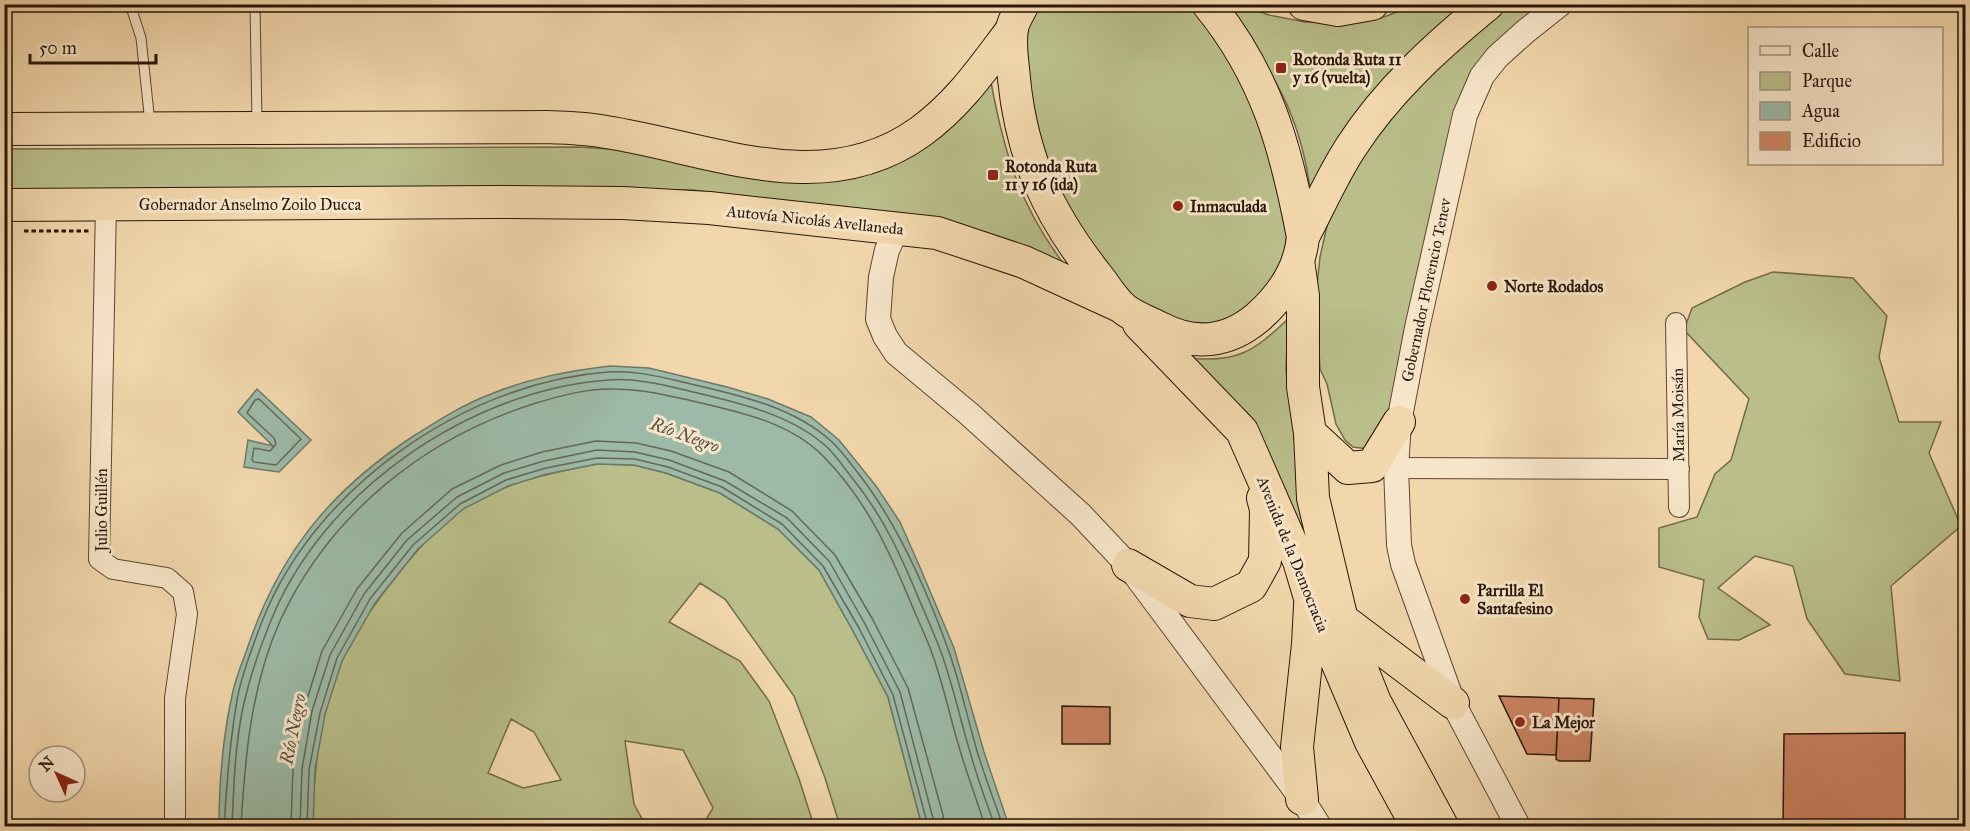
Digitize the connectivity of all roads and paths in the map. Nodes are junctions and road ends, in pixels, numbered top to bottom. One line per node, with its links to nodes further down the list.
1 (130, 4): 11 (lane)
2 (255, 4): 10 (lane)
3 (1208, 4): 17 (highway, Avenida de la Democracia)
4 (1304, 4): 5 (highway)
5 (1372, 4)
6 (1488, 4): 17 (highway)
7 (1560, 4): 20 (street, Gobernador Florencio Tenev)
8 (1014, 17): 10 (highway); 18 (highway)
9 (5, 86): 14 (path, bridge)
10 (257, 127): 11 (highway)
11 (150, 128): 12 (highway)
12 (4, 129)
13 (495, 202): 15 (highway, Gobernador Anselmo Zoilo Ducca); 16 (highway, Autovía Nicolás Avellaneda)
14 (9, 216): 15 (highway, Gobernador Anselmo Zoilo Ducca); 15 (path)
15 (105, 218): 31 (street, Julio Guillén)
16 (897, 229): 18 (highway, Autovía Nicolás Avellaneda); 26 (street)
17 (1300, 248): 18 (highway, Autovía Nicolás Avellaneda); 21 (highway, Avenida de la Democracia)
18 (1124, 309): 22 (highway, Avenida de la Democracia)
19 (1676, 323): 24 (street, María Moisán)
20 (1399, 422): 21 (highway); 23 (street, Gobernador Florencio Tenev)
21 (1310, 433): 28 (highway, Avenida de la Democracia)
22 (1255, 462): 26 (highway); 27 (highway, Avenida de la Democracia)
23 (1396, 468): 24 (street); 29 (street, Gobernador Florencio Tenev)
24 (1679, 470): 25 (street, María Moisán)
25 (1679, 507)
26 (1128, 565): 30 (street)
27 (1310, 598): 30 (highway); 33 (highway, Avenida de la Democracia)
28 (1342, 620): 29 (highway); 34 (highway, Avenida de la Democracia)
29 (1453, 703): 35 (street)
30 (1302, 799): 32 (street)
31 (174, 826)
32 (1319, 826)
33 (1417, 826)
34 (1443, 826)
35 (1518, 826)

